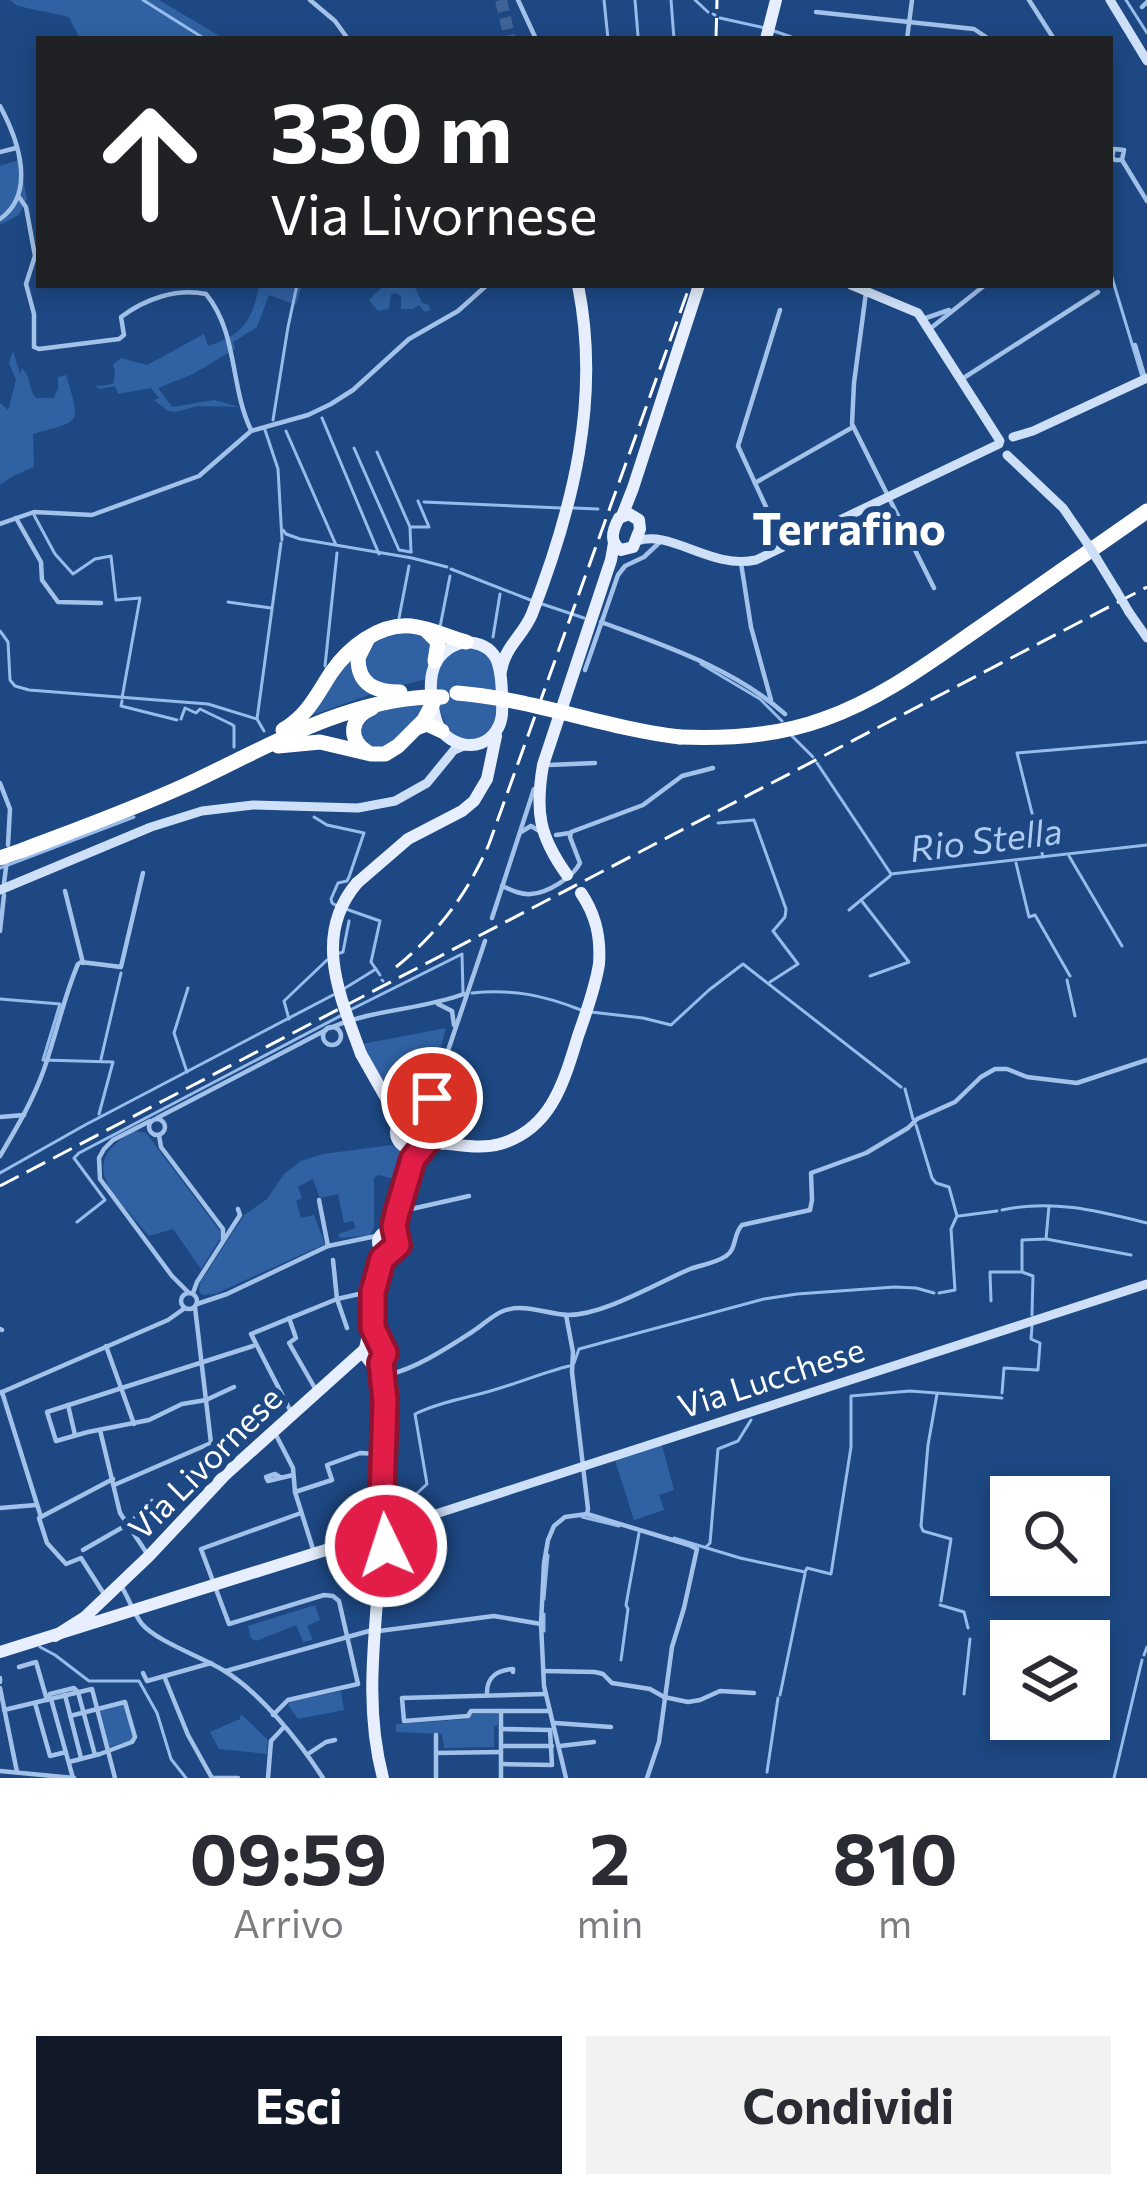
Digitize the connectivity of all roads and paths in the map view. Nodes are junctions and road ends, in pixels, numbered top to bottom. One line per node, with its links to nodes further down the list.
1 (310, 0): 11 (street)
2 (518, 0): 12 (street)
3 (776, 0): 13 (main road)
4 (840, 0): 9 (street)
5 (912, 0): 10 (street)
6 (1029, 0): 16 (street)
7 (1109, 0): 17 (main road)
8 (816, 12): 9 (street)
9 (838, 14): 10 (street)
10 (910, 22): 14 (street); 15 (street)
11 (346, 36)
12 (535, 36)
13 (767, 36)
14 (908, 36)
15 (984, 36)
16 (1052, 36)
17 (1147, 61)
18 (0, 106): 19 (street)
19 (16, 148): 20 (street); 22 (street)
20 (0, 152)
21 (1122, 160): 23 (street)
22 (20, 197): 24 (street); 38 (street)
23 (1147, 201)
24 (0, 219)
25 (484, 288): 38 (street)
26 (578, 288): 55 (main road)
27 (698, 288): 44 (main road)
28 (867, 288): 33 (main road); 37 (street)
29 (982, 288): 31 (street)
30 (1098, 292): 36 (street)
31 (954, 308): 33 (street); 33 (street)
32 (780, 310): 40 (street)
33 (927, 323): 36 (main road)
34 (1135, 344): 35 (street)
35 (1146, 378): 39 (main road)
36 (962, 379): 39 (main road)
37 (853, 427): 40 (street); 41 (street)
38 (251, 431): 43 (street)
39 (1008, 444): 41 (main road); 56 (main road, bridge)
40 (754, 482): 47 (street)
41 (889, 498): 47 (main road); 50 (street)
42 (1147, 513): 67 (highway)
43 (16, 518): 45 (street); 51 (street)
44 (633, 519): 46 (main road); 48 (main road)
45 (0, 524)
46 (652, 541): 48 (main road); 49 (main road); 52 (street)
47 (784, 546): 49 (main road)
48 (619, 547): 74 (main road)
49 (740, 563): 62 (street)
50 (934, 588)
51 (101, 603)
52 (601, 622): 59 (street); 62 (street)
53 (423, 628): 54 (highway); 57 (highway); 58 (highway)
54 (374, 634): 61 (highway); 69 (highway)
55 (517, 635): 57 (main road); 60 (main road)
56 (1147, 638)
57 (470, 642): 58 (main road); 60 (main road)
58 (435, 661): 61 (main road)
59 (585, 670)
60 (501, 671): 64 (main road)
61 (425, 695): 65 (highway); 66 (main road); 67 (highway, bridge); 67 (highway, bridge); 69 (highway); 70 (highway); 71 (highway)
62 (771, 700): 63 (street)
63 (784, 714)
64 (498, 729): 68 (main road); 75 (main road)
65 (413, 730): 66 (highway); 70 (highway)
66 (444, 733): 68 (main road); 72 (main road)
67 (680, 740)
68 (467, 745): 72 (main road); 75 (main road)
69 (257, 746): 82 (highway)
70 (370, 754): 71 (highway)
71 (241, 758): 82 (highway)
72 (445, 760): 86 (main road)
73 (595, 763): 74 (street)
74 (543, 765): 78 (main road)
75 (490, 766): 104 (main road, bridge)
76 (713, 769): 80 (street)
77 (0, 783): 82 (street)
78 (537, 793): 79 (street); 81 (main road)
79 (520, 832): 81 (street); 85 (street)
80 (570, 833): 81 (street); 85 (street)
81 (550, 837): 84 (main road)
82 (9, 855): 86 (street)
83 (142, 873): 92 (street)
84 (567, 875)
85 (502, 886): 89 (street)
86 (3, 890): 90 (street)
87 (65, 891): 92 (street)
88 (581, 892): 116 (main road)
89 (492, 918)
90 (0, 932)
91 (485, 941): 93 (street)
92 (83, 963): 107 (street)
93 (468, 990): 94 (street); 96 (street)
94 (447, 1000): 95 (street); 96 (street)
95 (432, 1003): 97 (street); 100 (street)
96 (460, 1015): 100 (street)
97 (345, 1020): 98 (street); 99 (street)
98 (328, 1029): 99 (street); 101 (street); 102 (street)
99 (341, 1036): 102 (street)
100 (452, 1036): 105 (street)
101 (309, 1039): 102 (street); 106 (street)
102 (328, 1044)
103 (1147, 1060): 135 (street)
104 (381, 1089): 110 (main road); 112 (main road)
105 (431, 1101): 110 (street); 110 (street)
106 (174, 1110): 109 (street); 111 (street)
107 (25, 1114): 108 (street); 119 (street)
108 (0, 1118)
109 (153, 1120): 111 (street); 113 (street); 114 (street)
110 (422, 1120): 112 (main road); 116 (main road); 118 (main road)
111 (165, 1125): 115 (street)
112 (398, 1125): 117 (main road)
113 (136, 1128): 114 (street); 133 (street)
114 (150, 1132): 115 (street)
115 (159, 1135): 125 (street)
116 (447, 1142): 118 (main road)
117 (400, 1144): 118 (main road); 120 (main road)
118 (425, 1145): 120 (main road)
119 (0, 1156)
120 (409, 1172): 124 (main road)
121 (469, 1196): 124 (street)
122 (319, 1200): 127 (street)
123 (238, 1209): 125 (street)
124 (396, 1216): 126 (main road)
125 (224, 1240): 133 (street)
126 (385, 1242): 127 (street); 129 (main road)
127 (328, 1246): 133 (street)
128 (333, 1260): 132 (street)
129 (379, 1269): 131 (street); 134 (main road)
130 (1147, 1285): 156 (main road, Via Lucchese)
131 (359, 1294): 132 (street); 134 (street)
132 (337, 1299): 136 (street); 137 (street)
133 (189, 1301): 138 (street); 141 (street)
134 (372, 1303): 140 (main road)
135 (566, 1315): 142 (street); 156 (street)
136 (289, 1318): 145 (street); 149 (street)
137 (347, 1328)
138 (106, 1346): 144 (street); 146 (street)
139 (253, 1346): 141 (street)
140 (373, 1352): 142 (main road); 145 (main road, Via Livornese)
141 (202, 1362): 144 (street); 147 (street)
142 (383, 1378): 155 (main road)
143 (234, 1387): 147 (street)
144 (122, 1388): 148 (street); 150 (street)
145 (316, 1390): 149 (main road, Via Livornese)
146 (1, 1393): 164 (street)
147 (206, 1400): 150 (street); 154 (street)
148 (68, 1406): 153 (street); 153 (street)
149 (292, 1415): 152 (main road, Via Livornese)
150 (134, 1424): 151 (street)
151 (100, 1430): 153 (street); 160 (street)
152 (274, 1432): 157 (main road, Via Livornese); 158 (street)
153 (76, 1435)
154 (211, 1443): 157 (street); 160 (street)
155 (384, 1454): 161 (main road); 162 (street)
156 (584, 1466): 166 (main road, Via Lucchese); 168 (street)
157 (226, 1474): 176 (main road, Via Livornese)
158 (293, 1475): 159 (street); 162 (street)
159 (280, 1478)
160 (114, 1482): 170 (street); 172 (street)
161 (383, 1491): 169 (main road); 171 (main road); 173 (main road)
162 (295, 1492): 167 (street)
163 (152, 1501): 172 (street)
164 (36, 1505): 165 (street); 170 (street)
165 (0, 1508)
166 (445, 1511): 169 (main road, Via Lucchese); 179 (main road)
167 (301, 1513): 175 (street); 178 (street)
168 (587, 1514): 183 (street); 202 (street)
169 (430, 1516): 173 (main road, Via Lucchese)
170 (40, 1518): 180 (street)
171 (374, 1520): 173 (main road, Via Lucchese); 173 (main road)
172 (126, 1525): 174 (street); 176 (street)
173 (386, 1533): 175 (main road, Via Lucchese); 179 (main road)
174 (83, 1550)
175 (315, 1554): 178 (main road, Via Lucchese); 179 (main road)
176 (149, 1556): 177 (main road, Via Livornese)
177 (120, 1584): 180 (main road, Via Livornese); 181 (street)
178 (213, 1586): 181 (main road, Via Lucchese); 186 (street)
179 (378, 1589): 239 (main road)
180 (106, 1597): 182 (main road, Via Livornese)
181 (135, 1611): 182 (main road, Via Lucchese); 188 (street)
182 (87, 1621): 187 (main road, Via Lucchese)
183 (541, 1624): 185 (street); 191 (street)
184 (369, 1631): 186 (street)
185 (380, 1631)
186 (348, 1636): 190 (street); 211 (street)
187 (0, 1652)
188 (211, 1663): 190 (street); 194 (street)
189 (20, 1666): 203 (street)
190 (226, 1671): 211 (street)
191 (544, 1671): 199 (street); 202 (street)
192 (513, 1672): 198 (street)
193 (143, 1673): 194 (street)
194 (164, 1676): 235 (street)
195 (0, 1683): 206 (street)
196 (78, 1692): 200 (street); 203 (street); 205 (street); 209 (street)
197 (754, 1693): 202 (street)
198 (487, 1694): 199 (street); 201 (street)
199 (546, 1694): 208 (street)
200 (64, 1695): 203 (street); 212 (street)
201 (470, 1695): 210 (street); 210 (street)
202 (664, 1697): 243 (street)
203 (49, 1699): 204 (street); 223 (street)
204 (35, 1703): 206 (street); 223 (street)
205 (97, 1708): 209 (street); 222 (street); 222 (street)
206 (4, 1710): 231 (street)
207 (501, 1711): 208 (street); 210 (street); 216 (street)
208 (551, 1711): 215 (street)
209 (84, 1712): 212 (street); 226 (street)
210 (471, 1712)
211 (273, 1715): 214 (street)
212 (70, 1716): 227 (street)
213 (611, 1726): 215 (street)
214 (284, 1727): 225 (street); 237 (street)
215 (554, 1727): 216 (street); 220 (street)
216 (502, 1729): 221 (street)
217 (436, 1735): 224 (street)
218 (335, 1740): 225 (street)
219 (594, 1742): 220 (street)
220 (556, 1746): 221 (street); 229 (street); 242 (street)
221 (501, 1749): 224 (street); 229 (street)
222 (108, 1751): 226 (street); 234 (street)
223 (66, 1752): 228 (street)
224 (436, 1753): 240 (street)
225 (308, 1754): 238 (street)
226 (94, 1755): 227 (street)
227 (81, 1758): 228 (street)
228 (69, 1762): 233 (street)
229 (501, 1765): 241 (street)
230 (0, 1772): 231 (street); 232 (street)
231 (17, 1772): 233 (street)
232 (45, 1778)
233 (73, 1778)
234 (116, 1778)
235 (214, 1778): 236 (street)
236 (238, 1778)
237 (268, 1778)
238 (323, 1778)
239 (383, 1778)
240 (436, 1778)
241 (501, 1778)
242 (566, 1778)
243 (647, 1778)

